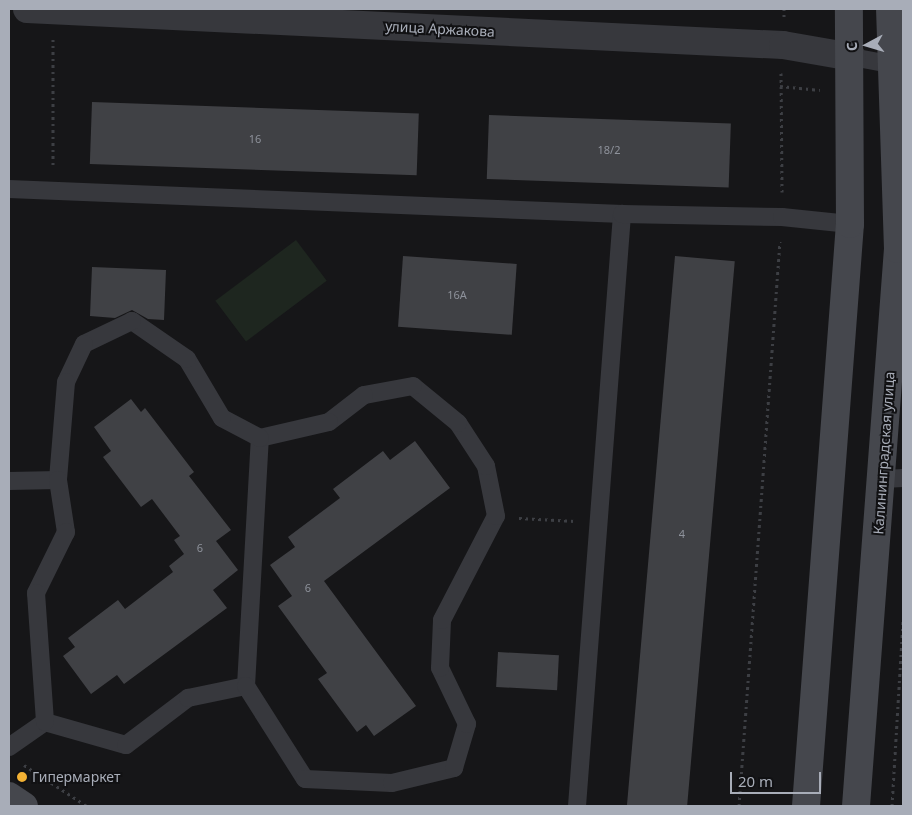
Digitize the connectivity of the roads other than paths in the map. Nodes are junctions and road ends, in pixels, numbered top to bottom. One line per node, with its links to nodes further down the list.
1 (40, 9): 4 (street, улица Аржакова)
2 (849, 9): 4 (main road)
3 (890, 9): 5 (main road, Калининградская улица)
4 (852, 57): 5 (lane); 8 (main road)
5 (898, 66): 10 (main road, Калининградская улица)
6 (9, 189): 7 (lane)
7 (622, 214): 8 (lane); 18 (lane)
8 (850, 224): 19 (main road)
9 (260, 438): 12 (lane); 13 (lane); 13 (lane)
10 (893, 478): 20 (main road, Калининградская улица)
11 (9, 480): 12 (lane)
12 (58, 480): 14 (lane)
13 (246, 686): 14 (lane)
14 (45, 722): 15 (lane)
15 (13, 753)
16 (9, 796): 17 (main road)
17 (24, 806)
18 (577, 806)
19 (806, 806)
20 (856, 806)

